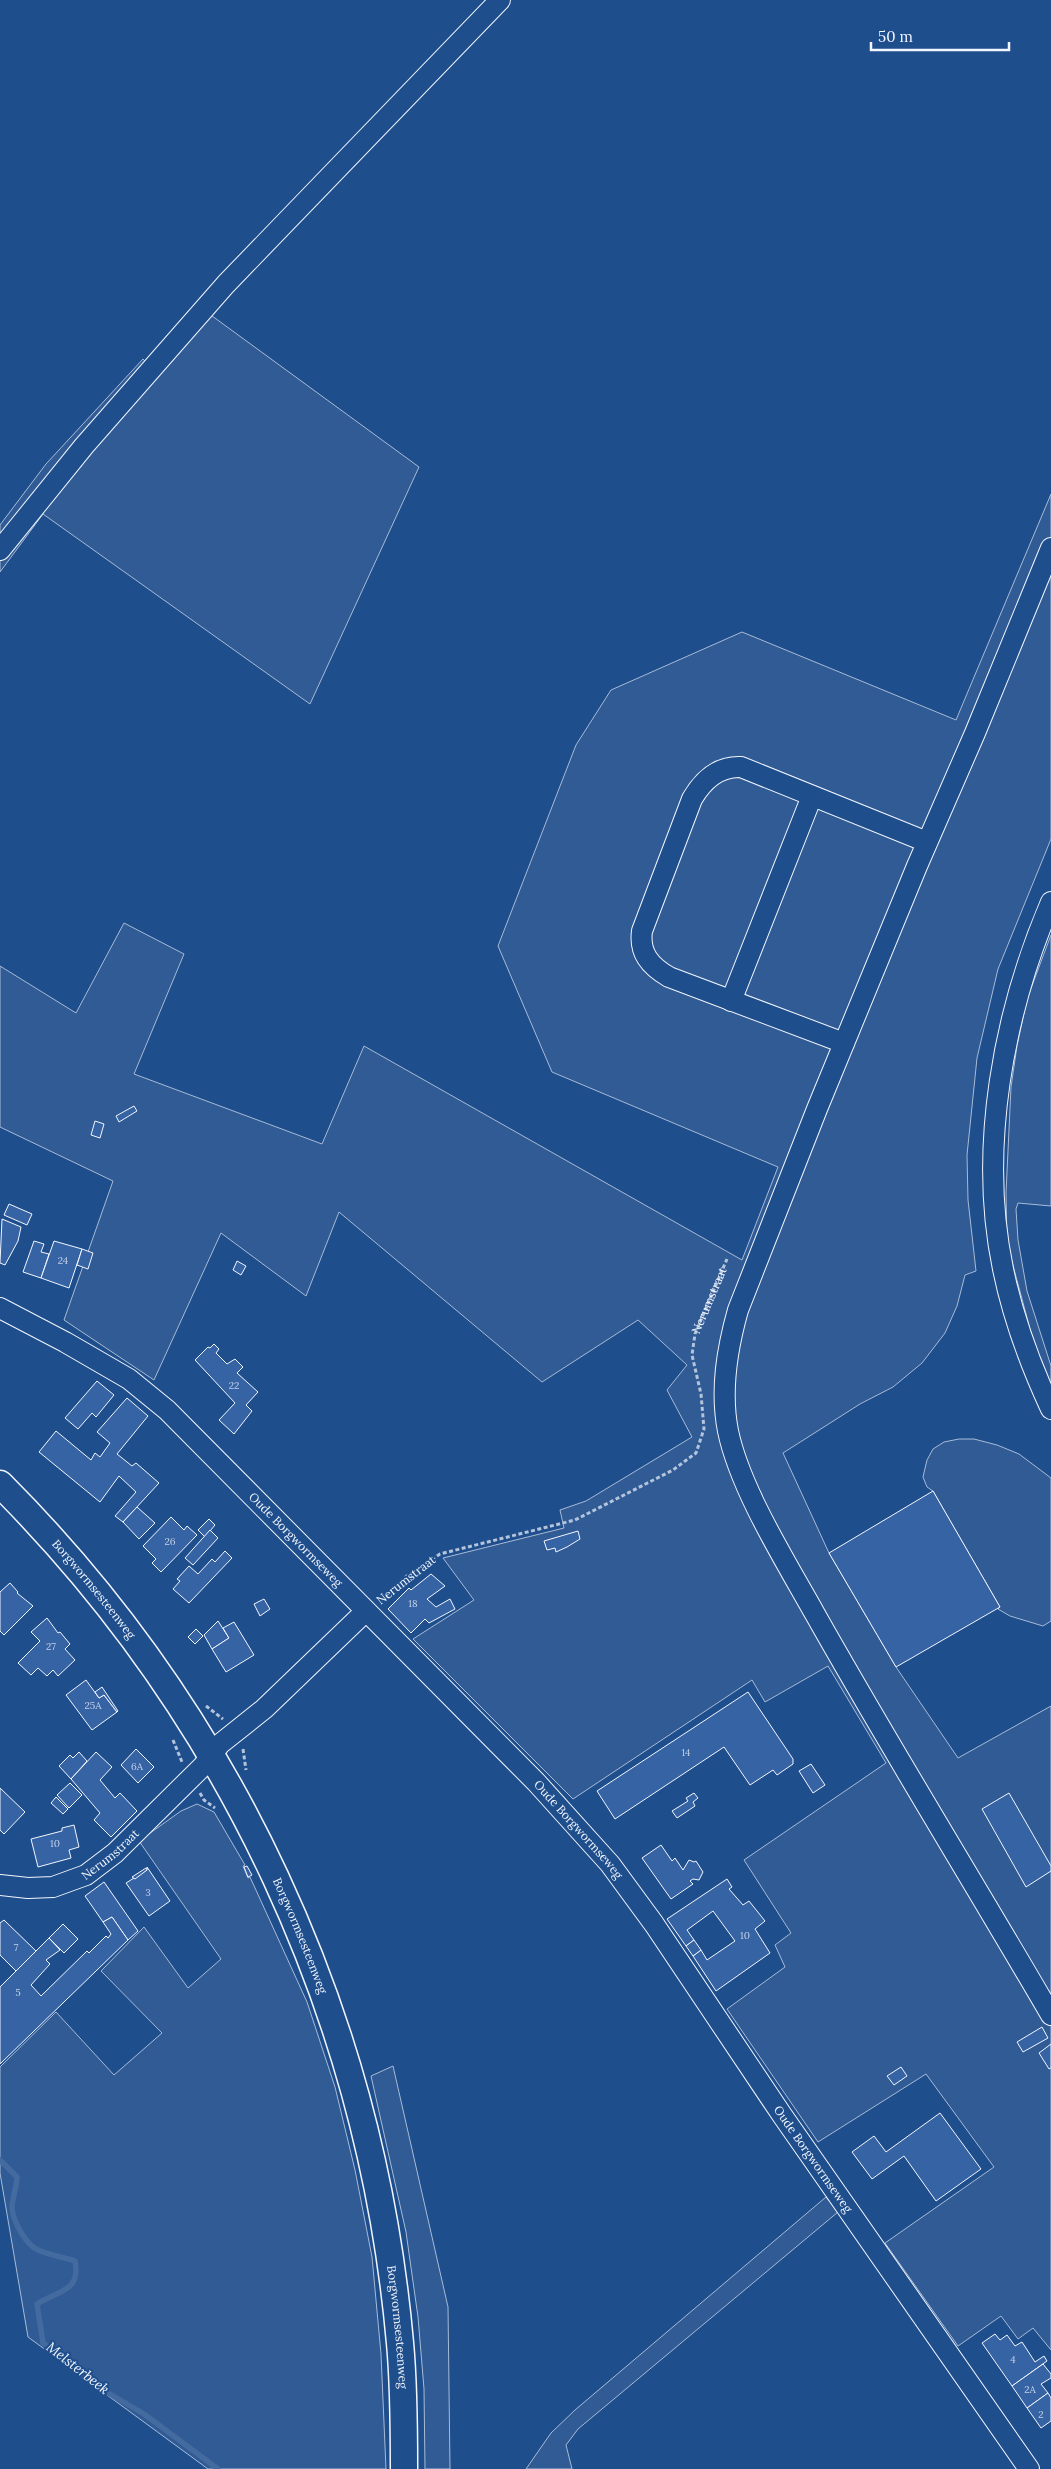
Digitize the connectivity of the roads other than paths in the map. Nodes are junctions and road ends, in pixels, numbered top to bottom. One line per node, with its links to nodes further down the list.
1 (500, 0): 3 (street)
2 (1051, 548): 5 (street)
3 (0, 550)
4 (812, 796): 5 (street); 7 (street); 7 (street)
5 (927, 842): 8 (street)
6 (1051, 902): 10 (street)
7 (731, 1001): 8 (street)
8 (844, 1043): 15 (street)
9 (0, 1308): 12 (street, Oude Borgwormseweg)
10 (1051, 1409)
11 (0, 1484): 13 (main road, Borgwormsesteenweg)
12 (366, 1611): 13 (street, Nerumstraat); 17 (street, Oude Borgwormseweg)
13 (211, 1755): 14 (street, Nerumstraat); 16 (main road, Borgwormsesteenweg)
14 (0, 1885)
15 (1051, 2015)
16 (404, 2469)
17 (1029, 2469)

